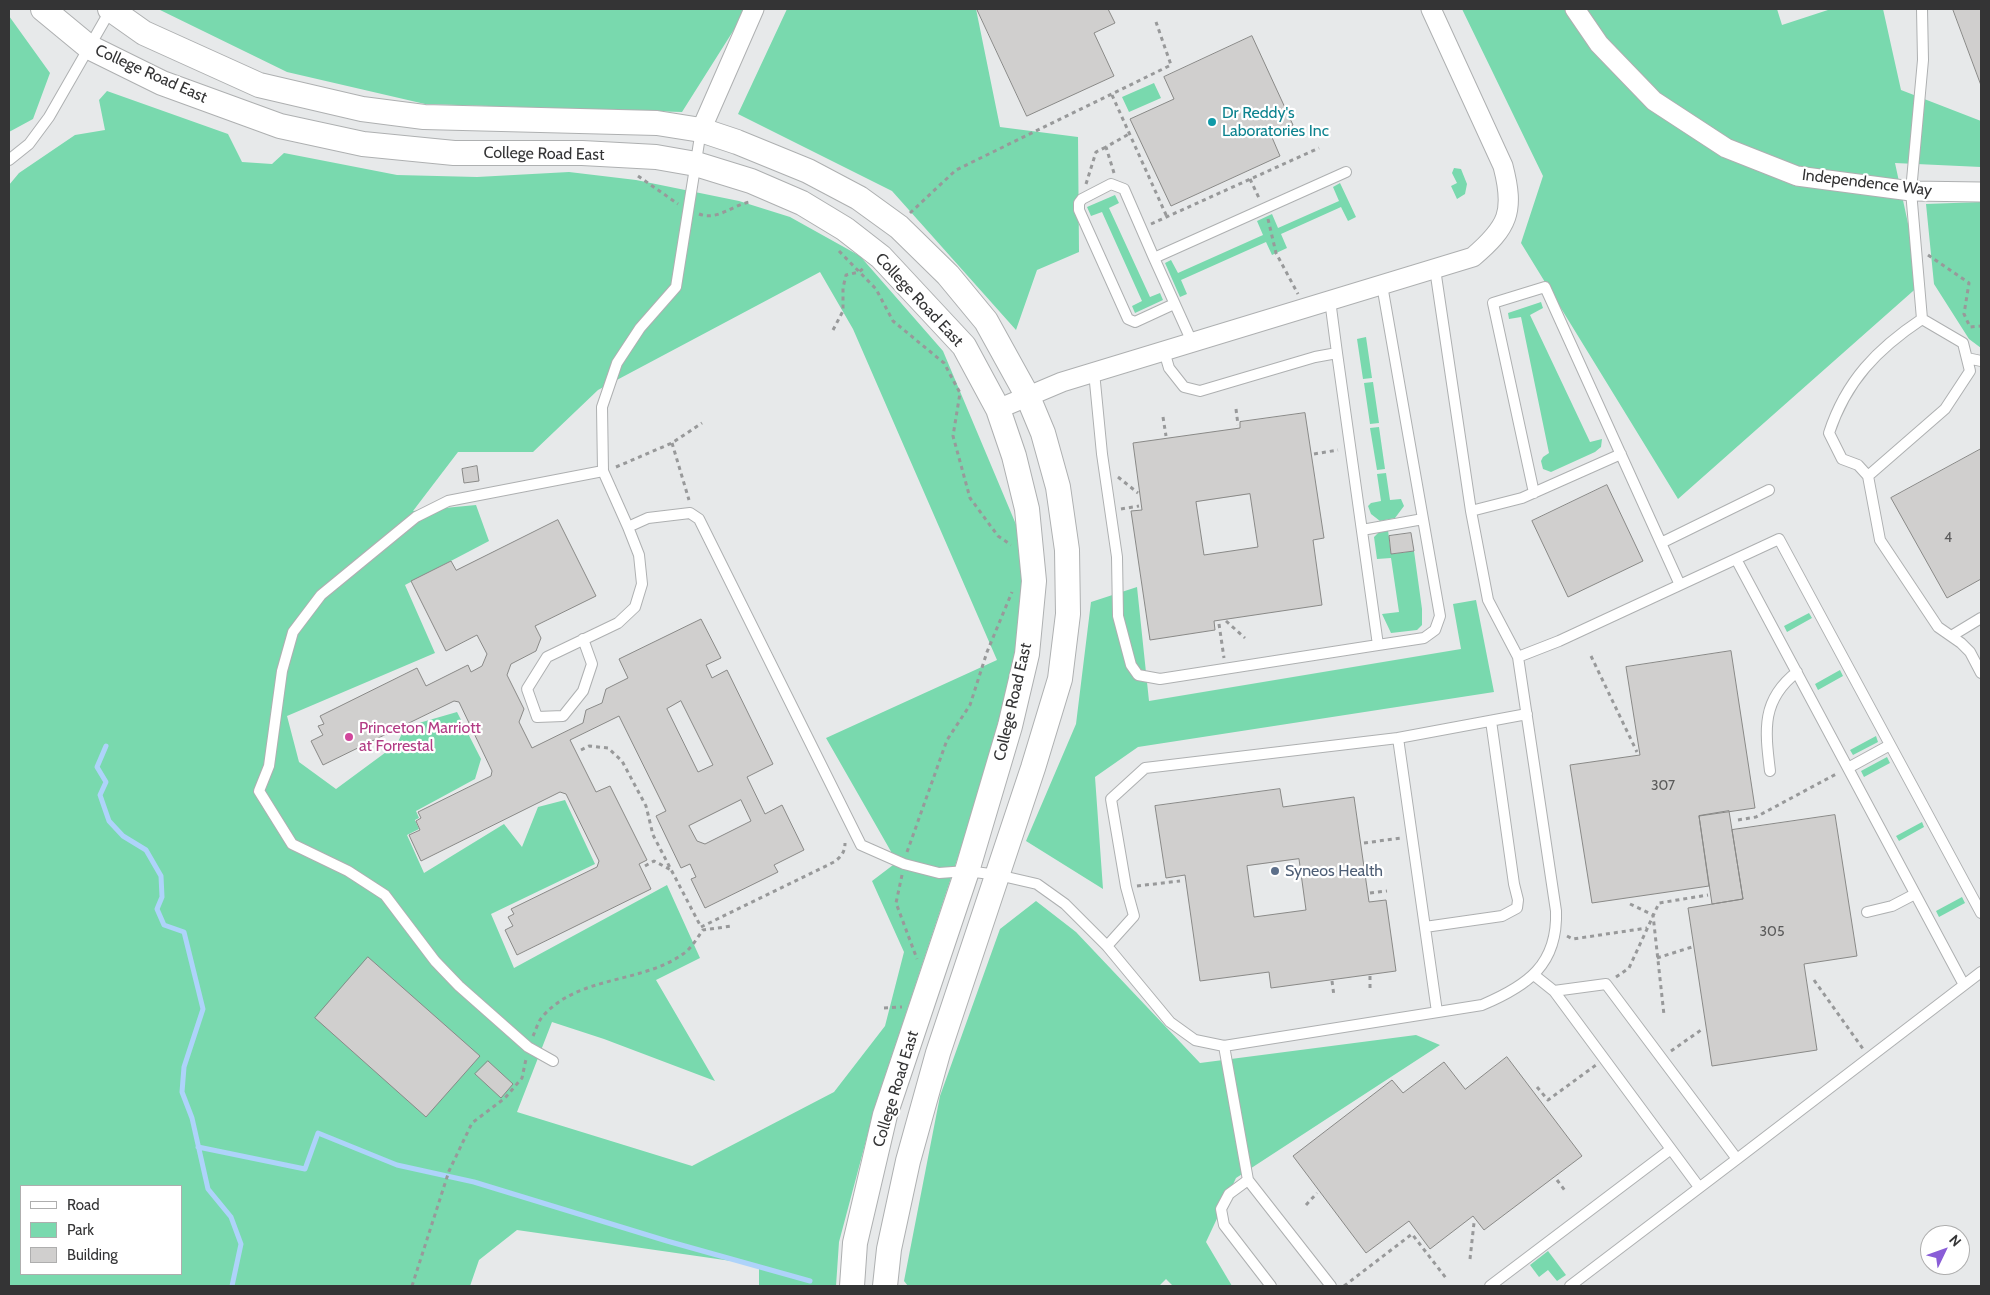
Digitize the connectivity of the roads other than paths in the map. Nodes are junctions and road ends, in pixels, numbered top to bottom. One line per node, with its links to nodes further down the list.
1 (43, 9): 7 (street, College Road East)
2 (110, 9): 7 (lane); 8 (street, College Road East)
3 (754, 9): 8 (street)
4 (1431, 9): 15 (street)
5 (1576, 9): 12 (street, Independence Way)
6 (1922, 9): 12 (lane)
7 (89, 47): 9 (lane); 10 (street, College Road East)
8 (701, 130): 10 (lane); 26 (street, College Road East)
9 (9, 160)
10 (696, 164): 27 (street, College Road East); 29 (lane)
11 (1346, 172): 14 (lane)
12 (1911, 191): 13 (street, Independence Way); 19 (lane)
13 (1981, 192)
14 (1154, 258): 18 (lane); 18 (lane)
15 (1435, 269): 16 (street); 33 (lane)
16 (1382, 285): 17 (street); 34 (lane)
17 (1330, 300): 20 (street); 22 (lane)
18 (1174, 304): 20 (lane)
19 (1922, 319): 23 (lane); 30 (lane)
20 (1192, 342): 21 (street)
21 (1164, 351): 22 (lane); 25 (street)
22 (1338, 353): 36 (lane)
23 (1967, 358): 24 (lane); 30 (lane)
24 (1981, 362)
25 (1094, 372): 26 (street); 43 (lane)
26 (1028, 397): 27 (street); 54 (street, College Road East)
27 (998, 409): 53 (street, College Road East)
28 (1621, 454): 32 (lane); 32 (lane); 37 (lane)
29 (603, 471): 35 (lane); 66 (lane)
30 (1868, 476): 41 (lane)
31 (1769, 490): 37 (lane)
32 (1534, 493): 33 (lane)
33 (1471, 511): 44 (lane)
34 (1423, 519): 36 (lane); 43 (lane)
35 (628, 527): 42 (lane); 53 (lane)
36 (1362, 530): 43 (lane)
37 (1661, 543): 39 (lane)
38 (1736, 559): 39 (lane); 45 (lane); 50 (lane)
39 (1680, 585): 44 (lane)
40 (1981, 618): 41 (lane)
41 (1953, 635): 46 (lane)
42 (583, 640): 42 (lane)
43 (1378, 645)
44 (1518, 656): 47 (lane)
45 (1797, 672): 51 (lane); 52 (lane)
46 (1981, 673)
47 (1527, 714): 48 (lane); 61 (lane)
48 (1491, 721): 49 (lane); 58 (lane)
49 (1398, 738): 58 (lane); 59 (lane)
50 (1890, 745): 51 (lane); 57 (lane)
51 (1848, 768): 55 (lane)
52 (1770, 771)
53 (967, 871): 54 (lane); 71 (street, College Road East)
54 (998, 874): 59 (lane); 72 (street, College Road East)
55 (1915, 894): 56 (lane); 62 (lane)
56 (1867, 912)
57 (1981, 913)
58 (1425, 927): 64 (lane)
59 (1107, 946): 65 (lane)
60 (1981, 972): 62 (lane)
61 (1534, 975): 63 (lane); 64 (lane)
62 (1964, 985): 68 (lane)
63 (1554, 991): 67 (lane); 68 (lane)
64 (1437, 1012): 65 (lane)
65 (1224, 1046): 69 (lane)
66 (553, 1061)
67 (1671, 1148): 70 (lane); 75 (lane)
68 (1737, 1159): 70 (lane)
69 (1248, 1180): 73 (lane); 74 (lane)
70 (1699, 1187): 76 (lane)
71 (852, 1286)
72 (885, 1286)
73 (1272, 1286)
74 (1331, 1286)
75 (1490, 1286)
76 (1570, 1286)

